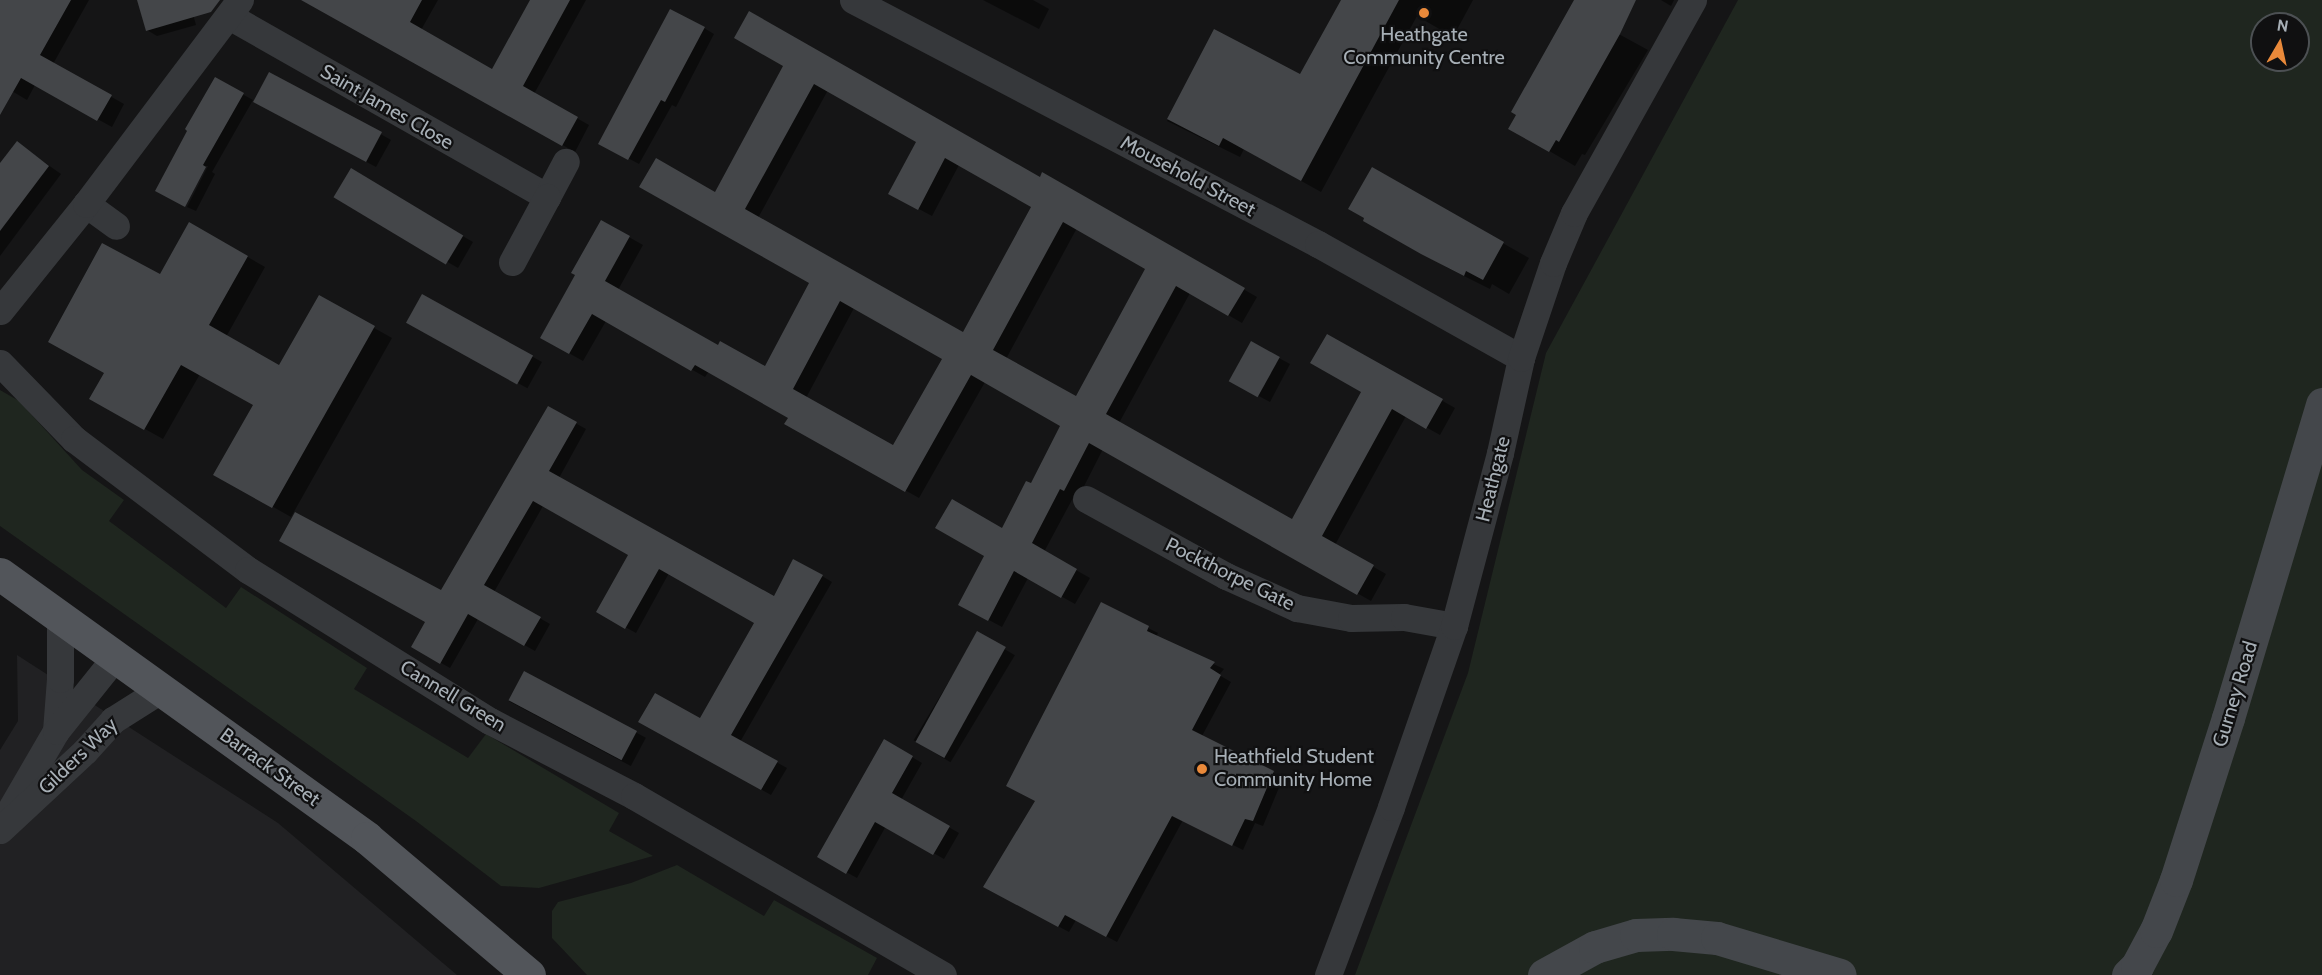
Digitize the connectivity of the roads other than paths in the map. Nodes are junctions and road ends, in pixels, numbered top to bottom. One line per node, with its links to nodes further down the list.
1 (853, 0): 10 (street, Mousehold Street)
2 (1693, 0): 10 (street, Heathgate)
3 (235, 8): 5 (street, Saint James Close); 6 (street, Saint James Close)
4 (566, 162): 5 (street)
5 (547, 197): 8 (street)
6 (86, 204): 7 (street); 9 (street, Saint James Close)
7 (116, 226)
8 (512, 262)
9 (0, 311)
10 (1521, 358): 16 (street, Heathgate)
11 (0, 363): 22 (street, Cannell Green)
12 (2322, 405): 26 (street, Gurney Road)
13 (1086, 499): 16 (street, Pockthorpe Gate)
14 (0, 574): 15 (main road, Barrack Street)
15 (60, 616): 17 (main road, Barrack Street); 19 (street, Gilders Way)
16 (1454, 626): 23 (street, Heathgate)
17 (116, 656): 18 (main road, Barrack Street); 19 (street, Gilders Way)
18 (162, 689): 20 (street, Gilders Way); 21 (main road, Barrack Street)
19 (56, 730): 20 (street, Gilders Way)
20 (0, 828)
21 (529, 975)
22 (943, 975)
23 (1328, 975)
24 (1545, 975): 25 (street)
25 (1840, 975)
26 (2128, 975)

